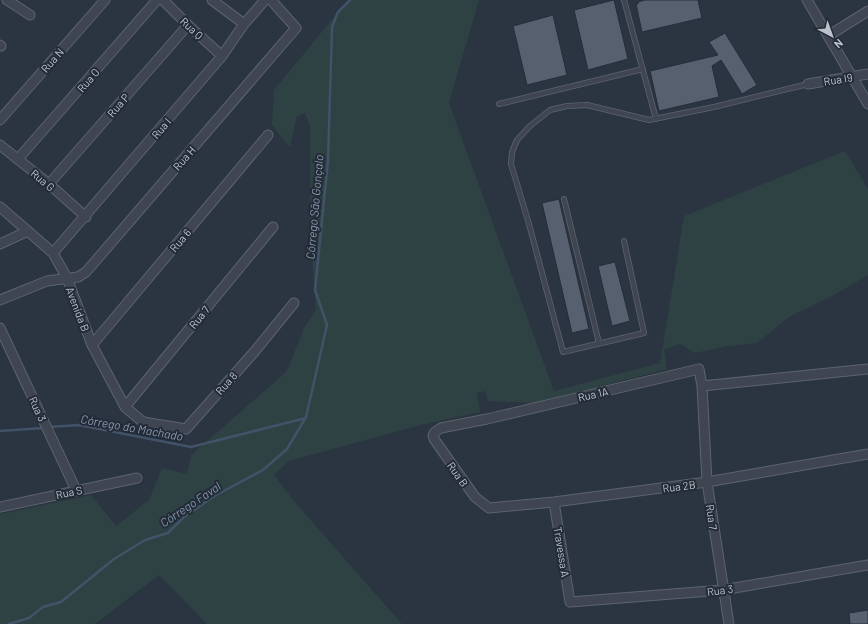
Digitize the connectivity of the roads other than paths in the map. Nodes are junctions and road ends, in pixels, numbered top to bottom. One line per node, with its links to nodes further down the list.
1 (7, 0): 11 (street)
2 (105, 0): 23 (street, Rua N)
3 (157, 0): 26 (street, Rua O)
4 (163, 0): 13 (street, Rua Q)
5 (212, 0): 12 (street)
6 (265, 0): 12 (street, Rua I)
7 (271, 0): 36 (street, Rua H)
8 (624, 0): 16 (lane)
9 (807, 0): 14 (street)
10 (868, 11): 14 (street)
11 (30, 15)
12 (244, 24): 15 (street, Rua I)
13 (188, 25): 15 (street, Rua Q); 27 (street, Rua P)
14 (828, 36): 18 (street)
15 (222, 56): 30 (street, Rua I)
16 (643, 69): 20 (lane); 22 (lane)
17 (868, 74): 18 (street, Rua I9)
18 (851, 76): 19 (street, Rua I9); 21 (street)
19 (808, 84): 22 (lane)
20 (499, 104)
21 (868, 104)
22 (656, 119): 40 (lane)
23 (0, 120)
24 (268, 135): 41 (street, Rua 6)
25 (0, 145): 26 (street, Rua G)
26 (18, 159): 27 (street, Rua G)
27 (49, 184): 30 (street, Rua G)
28 (564, 199): 40 (lane)
29 (0, 207): 32 (street, Avenida B)
30 (86, 217): 35 (street, Rua I)
31 (273, 227): 45 (street, Rua 7)
32 (28, 231): 34 (street); 35 (street, Avenida B)
33 (624, 241): 40 (lane)
34 (0, 244)
35 (53, 253): 36 (street, Avenida B)
36 (66, 278): 37 (street, Rua H); 41 (street, Avenida B)
37 (0, 300)
38 (294, 303): 46 (street, Rua 8)
39 (0, 328): 51 (street, Rua 3)
40 (599, 343)
41 (92, 346): 45 (street, Avenida B)
42 (868, 368): 44 (street)
43 (699, 369): 44 (street, Rua 7); 47 (street, Rua 1A)
44 (702, 386): 50 (street, Rua 7)
45 (125, 407): 46 (street, Avenida B)
46 (143, 422)
47 (433, 435): 54 (street, Rua B)
48 (868, 454): 50 (street, Rua 2B)
49 (137, 478): 51 (street, Rua S)
50 (707, 482): 52 (street, Rua 2B); 56 (street, Rua 7)
51 (76, 490): 53 (street, Rua S)
52 (554, 502): 54 (street, Rua 2B); 57 (street, Travessa A)
53 (0, 507)
54 (489, 508)
55 (868, 565): 56 (street, Rua 3)
56 (723, 590): 57 (street, Rua 3); 58 (street, Rua 7)
57 (570, 602)
58 (729, 624)

